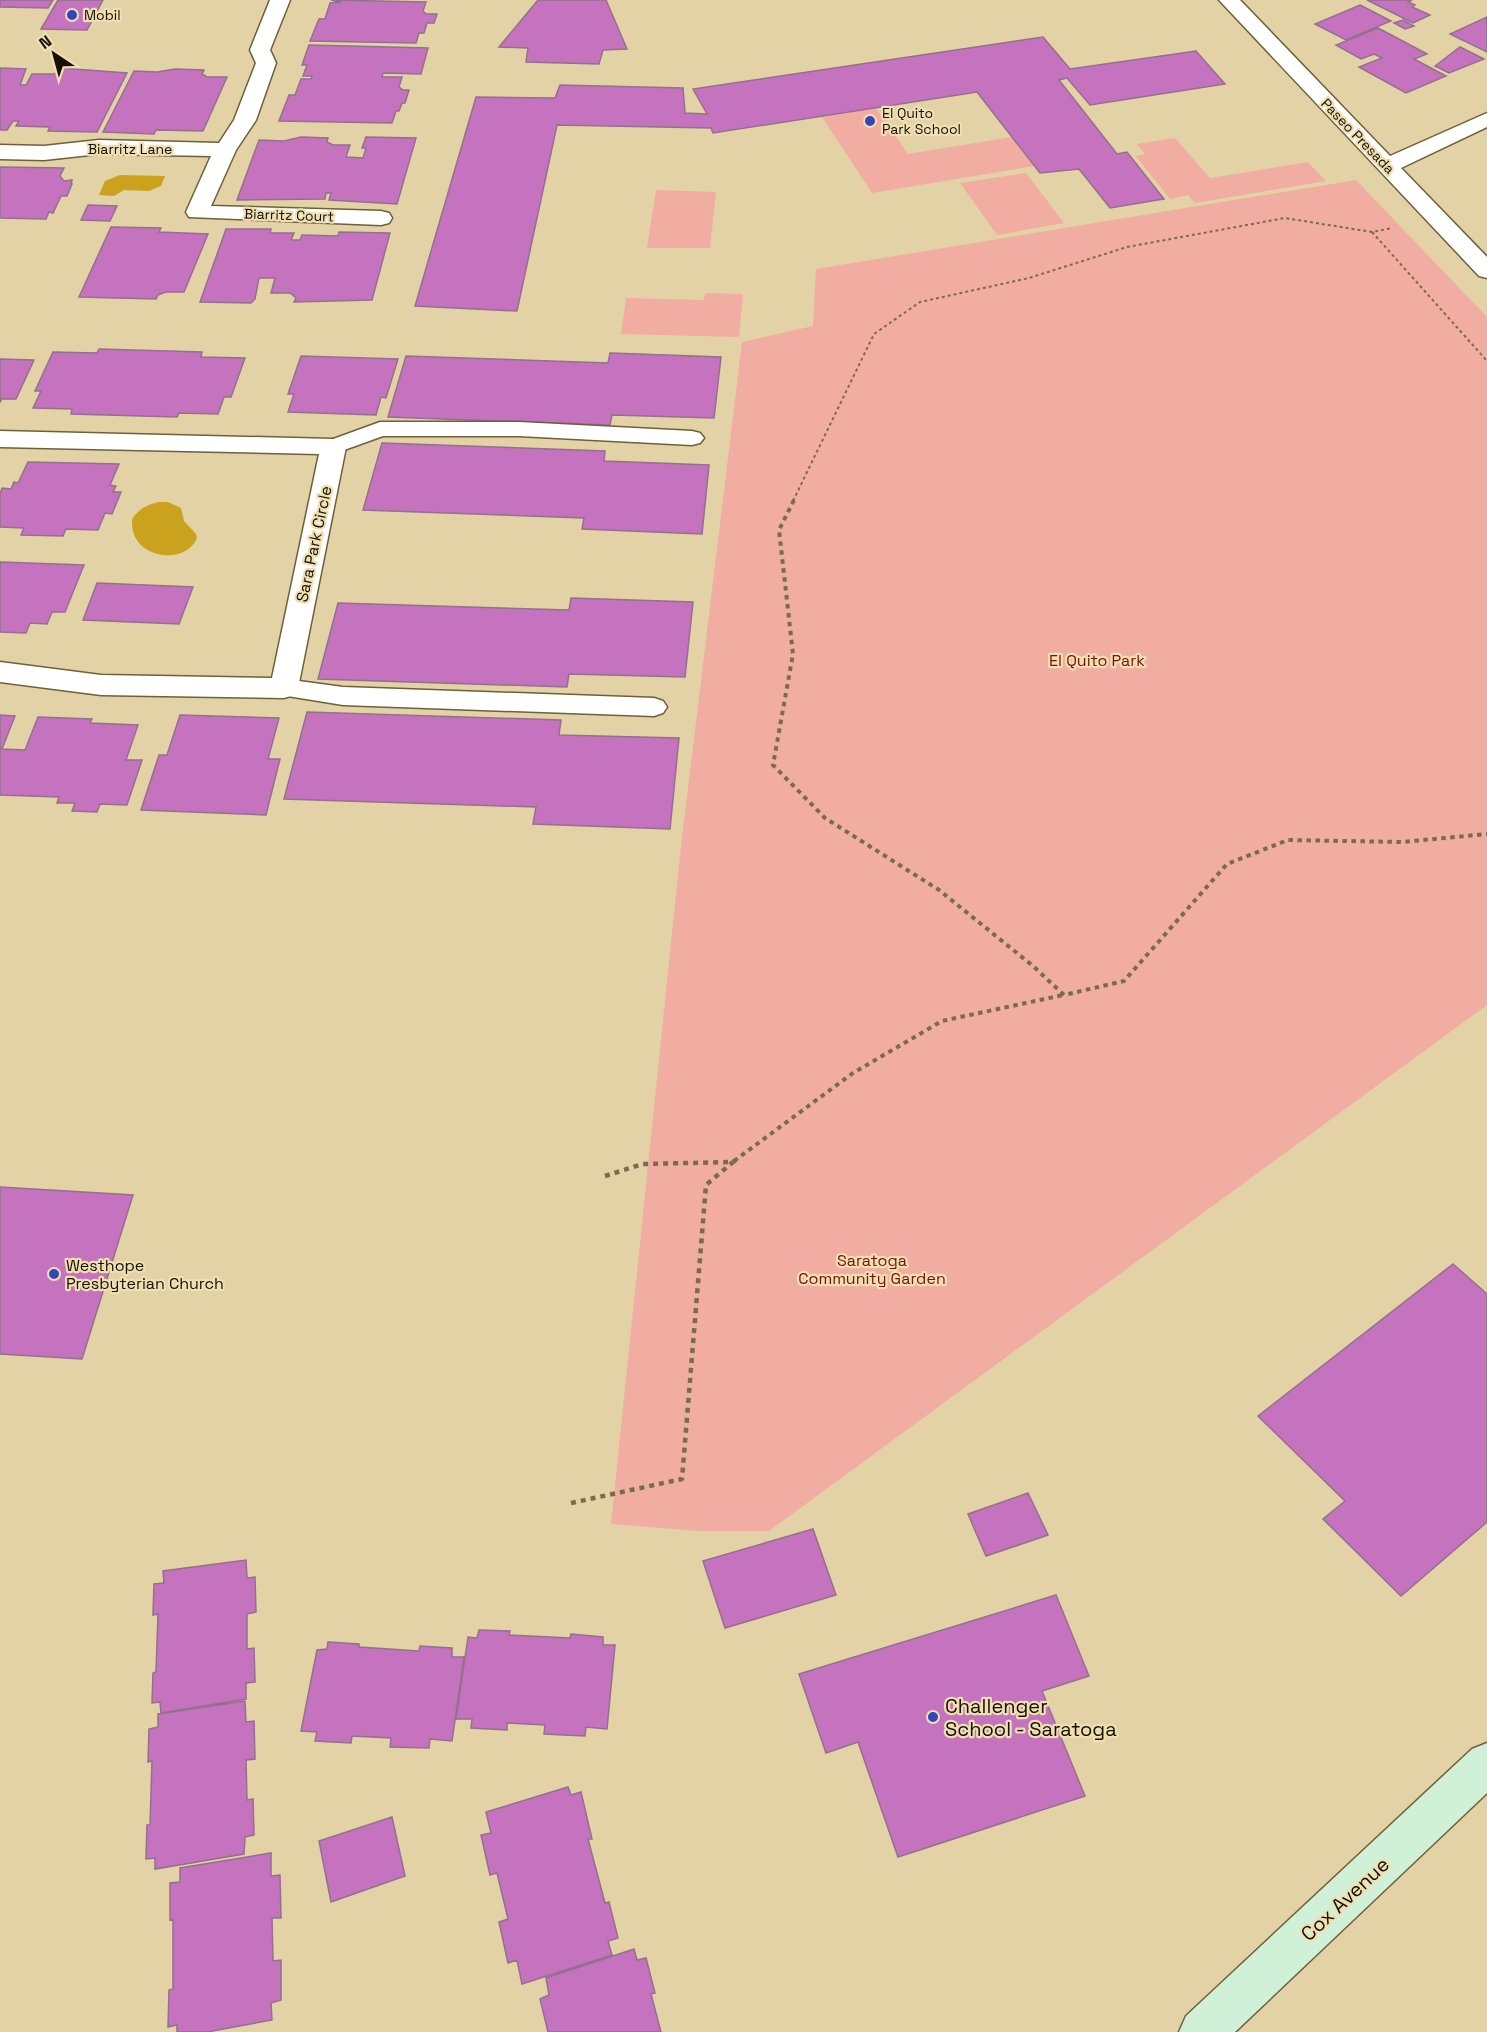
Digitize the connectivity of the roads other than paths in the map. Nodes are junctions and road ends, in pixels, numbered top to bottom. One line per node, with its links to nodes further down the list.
1 (280, 0): 4 (street)
2 (1229, 0): 6 (street, Paseo Presada)
3 (1487, 119): 6 (street)
4 (225, 150): 5 (street, Biarritz Lane); 7 (street, Biarritz Court)
5 (0, 152)
6 (1387, 166): 8 (street, Paseo Presada)
7 (381, 218)
8 (1487, 271)
9 (692, 438): 11 (lane)
10 (0, 439): 11 (street)
11 (333, 447): 13 (street, Sara Park Circle)
12 (0, 672): 13 (street)
13 (284, 688): 14 (lane)
14 (654, 707)
15 (1487, 1764): 16 (street, Cox Avenue)
16 (1202, 2032)

